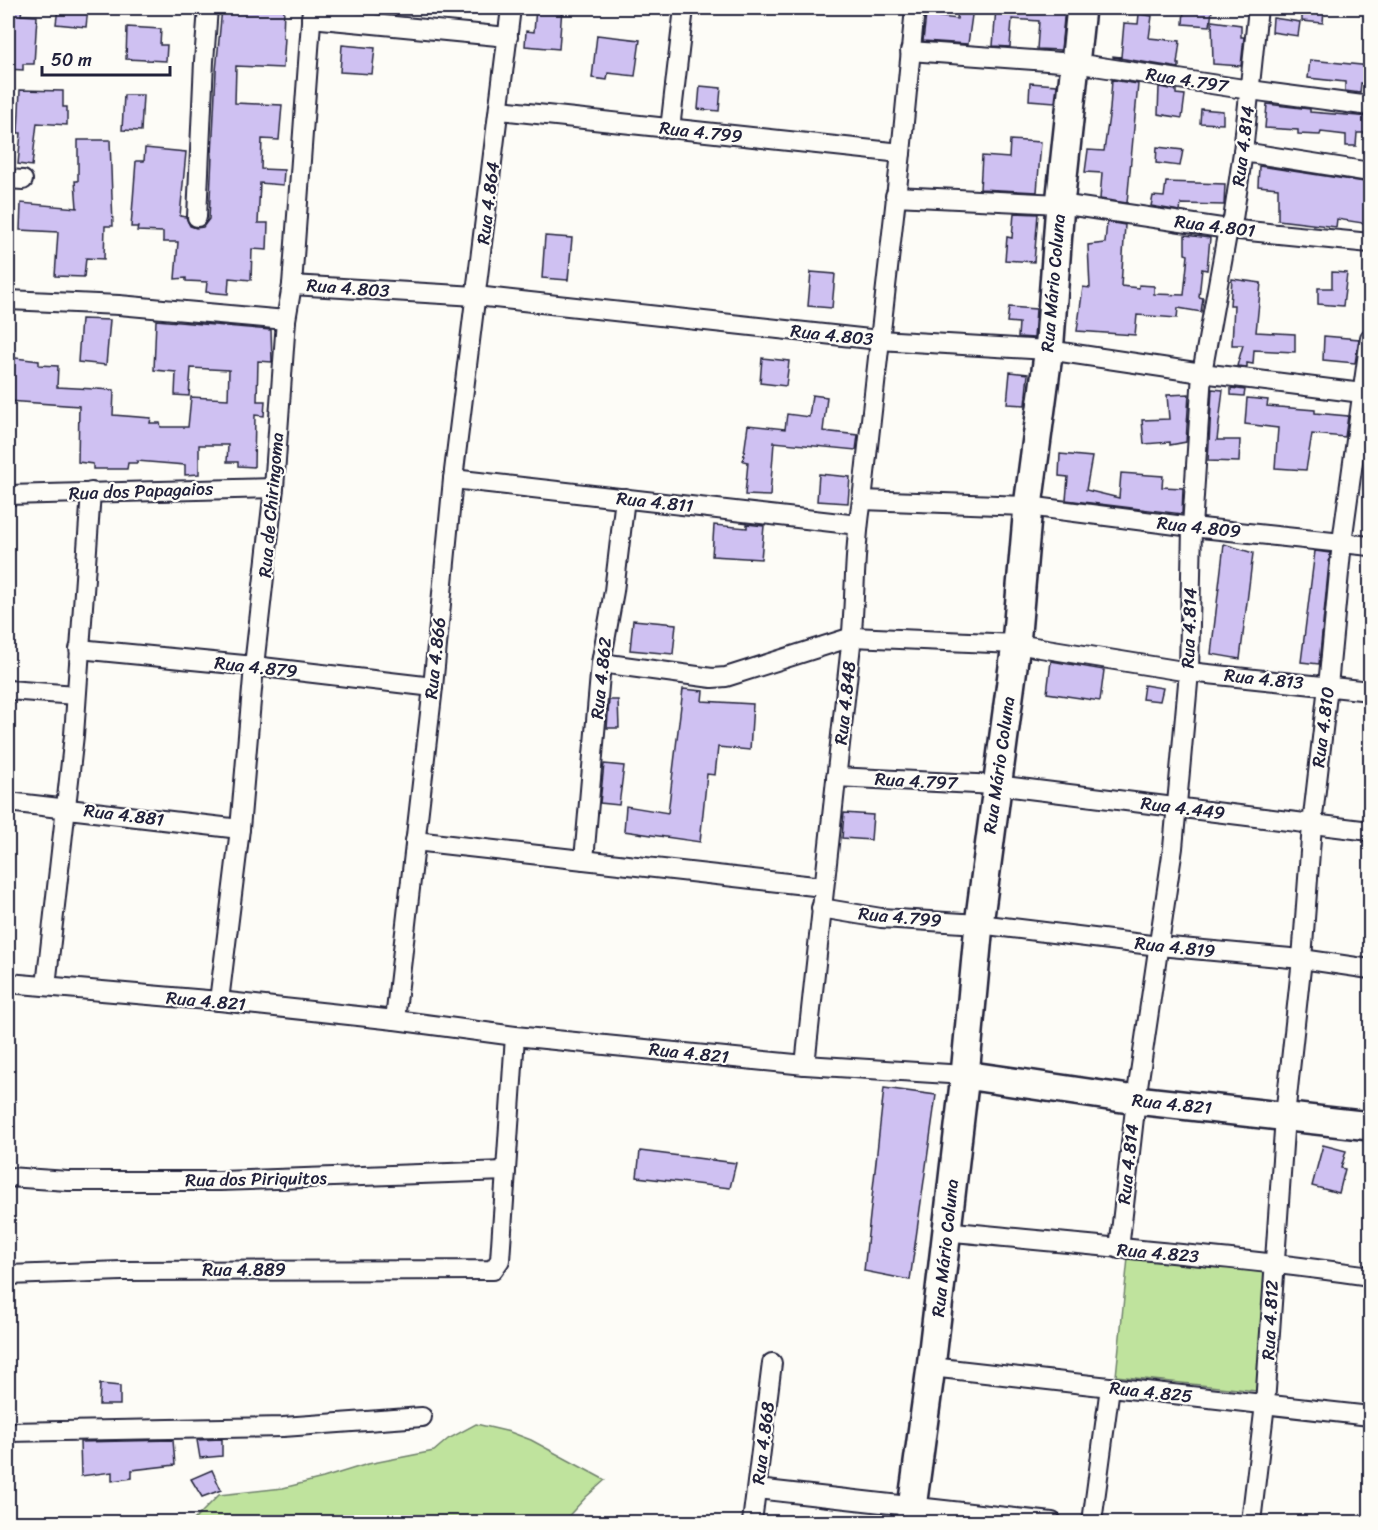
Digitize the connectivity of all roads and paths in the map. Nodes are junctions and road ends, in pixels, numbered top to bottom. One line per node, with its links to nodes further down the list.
1 (208, 8): 20 (street)
2 (511, 8): 8 (street, Rua 4.864)
3 (684, 8): 14 (street)
4 (915, 8): 9 (street, Rua 4.848)
5 (1081, 8): 10 (main road, Rua Mário Coluna)
6 (1258, 8): 11 (street, Rua 4.814)
7 (312, 13): 8 (street); 23 (street, Rua de Chiringoma)
8 (508, 37): 13 (street, Rua 4.864)
9 (910, 51): 10 (street, Rua 4.797); 16 (street, Rua 4.848)
10 (1075, 63): 11 (street, Rua 4.797); 19 (main road, Rua Mário Coluna)
11 (1250, 90): 12 (street, Rua 4.797); 15 (street, Rua 4.814)
12 (1371, 105)
13 (500, 110): 14 (street, Rua 4.799); 24 (street, Rua 4.864)
14 (670, 129): 16 (street, Rua 4.799)
15 (1243, 152): 17 (street); 21 (street, Rua 4.814)
16 (901, 153): 18 (street, Rua 4.848)
17 (1371, 172)
18 (895, 196): 19 (street, Rua 4.801); 28 (street, Rua 4.848)
19 (1060, 204): 21 (street, Rua 4.801); 29 (main road, Rua Mário Coluna)
20 (197, 217)
21 (1228, 229): 22 (street, Rua 4.801); 30 (street, Rua 4.814)
22 (1371, 243)
23 (292, 285): 24 (street, Rua 4.803); 26 (street, Rua de Chiringoma)
24 (476, 296): 28 (street, Rua 4.803); 32 (street, Rua 4.866)
25 (8, 300): 26 (street)
26 (286, 320): 33 (street, Rua de Chiringoma)
27 (1371, 338): 31 (street, Rua 4.810)
28 (879, 340): 29 (street, Rua 4.803); 37 (street, Rua 4.848)
29 (1048, 350): 30 (street, Rua 4.803); 38 (main road, Rua Mário Coluna)
30 (1202, 374): 31 (street, Rua 4.803); 40 (street, Rua 4.814)
31 (1367, 393): 41 (street, Rua 4.810)
32 (453, 479): 36 (street, Rua 4.811); 50 (street, Rua 4.866)
33 (274, 488): 34 (street, Rua dos Papagaios); 47 (street, Rua de Chiringoma)
34 (91, 492): 35 (street, Rua dos Papagaios); 45 (street)
35 (8, 495)
36 (625, 498): 39 (street, Rua 4.811); 46 (street, Rua 4.862)
37 (862, 500): 38 (street, Rua 4.809); 39 (street, Rua 4.848)
38 (1028, 506): 40 (street, Rua 4.809); 44 (main road, Rua Mário Coluna)
39 (858, 525): 43 (street, Rua 4.848)
40 (1192, 527): 41 (street, Rua 4.809); 48 (street, Rua 4.814)
41 (1342, 542): 42 (street, Rua 4.809); 49 (street, Rua 4.810)
42 (1371, 546)
43 (852, 637): 44 (street, Rua 4.813); 46 (street); 54 (street, Rua 4.848)
44 (1016, 644): 48 (street, Rua 4.813); 55 (main road, Rua Mário Coluna)
45 (79, 649): 47 (street, Rua 4.879); 53 (street)
46 (601, 663): 63 (street, Rua 4.862)
47 (254, 666): 50 (street, Rua 4.879); 60 (street, Rua de Chiringoma)
48 (1189, 672): 49 (street, Rua 4.813); 57 (street, Rua 4.814)
49 (1328, 686): 52 (street, Rua 4.813); 59 (street, Rua 4.810)
50 (433, 687): 62 (street, Rua 4.866)
51 (8, 690): 53 (street)
52 (1371, 691)
53 (76, 695): 58 (street)
54 (836, 777): 55 (street, Rua 4.797); 64 (street, Rua 4.848)
55 (996, 785): 57 (street, Rua 4.449); 66 (main road, Rua Mário Coluna)
56 (8, 802): 58 (street, Rua 4.881)
57 (1176, 806): 59 (street, Rua 4.449); 67 (street, Rua 4.814)
58 (67, 808): 60 (street, Rua 4.881); 71 (street)
59 (1312, 825): 61 (street, Rua 4.449); 68 (street, Rua 4.810)
60 (240, 829): 72 (street, Rua de Chiringoma)
61 (1371, 831)
62 (415, 841): 63 (street); 73 (street, Rua 4.866)
63 (584, 860): 64 (street)
64 (823, 887): 65 (street, Rua 4.848)
65 (821, 908): 66 (street, Rua 4.799); 75 (street, Rua 4.848)
66 (979, 924): 67 (street, Rua 4.819); 76 (main road, Rua Mário Coluna)
67 (1160, 946): 68 (street, Rua 4.819); 77 (street, Rua 4.814)
68 (1302, 959): 69 (street, Rua 4.819); 78 (street, Rua 4.810)
69 (1371, 969)
70 (8, 983): 71 (street, Rua 4.821)
71 (46, 986): 72 (street, Rua 4.821)
72 (219, 1001): 73 (street, Rua 4.821)
73 (395, 1020): 74 (street, Rua 4.821)
74 (515, 1036): 75 (street, Rua 4.821); 80 (street)
75 (805, 1065): 76 (street, Rua 4.821)
76 (965, 1075): 77 (main road, Rua 4.821); 82 (main road, Rua Mário Coluna)
77 (1136, 1100): 78 (main road, Rua 4.821); 83 (street, Rua 4.814)
78 (1285, 1116): 79 (main road, Rua 4.821); 84 (street, Rua 4.812)
79 (1371, 1126)
80 (506, 1171): 81 (street, Rua dos Piriquitos); 85 (street, Rua 4.889)
81 (8, 1177)
82 (946, 1231): 83 (street, Rua 4.823); 88 (main road, Rua Mário Coluna)
83 (1119, 1249): 84 (street, Rua 4.823)
84 (1274, 1262): 86 (street, Rua 4.823); 90 (street, Rua 4.812)
85 (8, 1275)
86 (1371, 1276)
87 (772, 1363): 94 (street, Rua 4.868)
88 (931, 1367): 89 (street, Rua 4.825); 95 (main road, Rua Mário Coluna)
89 (1110, 1387): 90 (street, Rua 4.825); 98 (street)
90 (1265, 1404): 91 (street, Rua 4.825); 99 (street, Rua 4.812)
91 (1371, 1416)
92 (422, 1418): 93 (street)
93 (8, 1432)
94 (757, 1489): 95 (street); 96 (street, Rua 4.868)
95 (911, 1514): 97 (street)
96 (752, 1522)
97 (1053, 1522)
98 (1092, 1522)
99 (1251, 1522)

